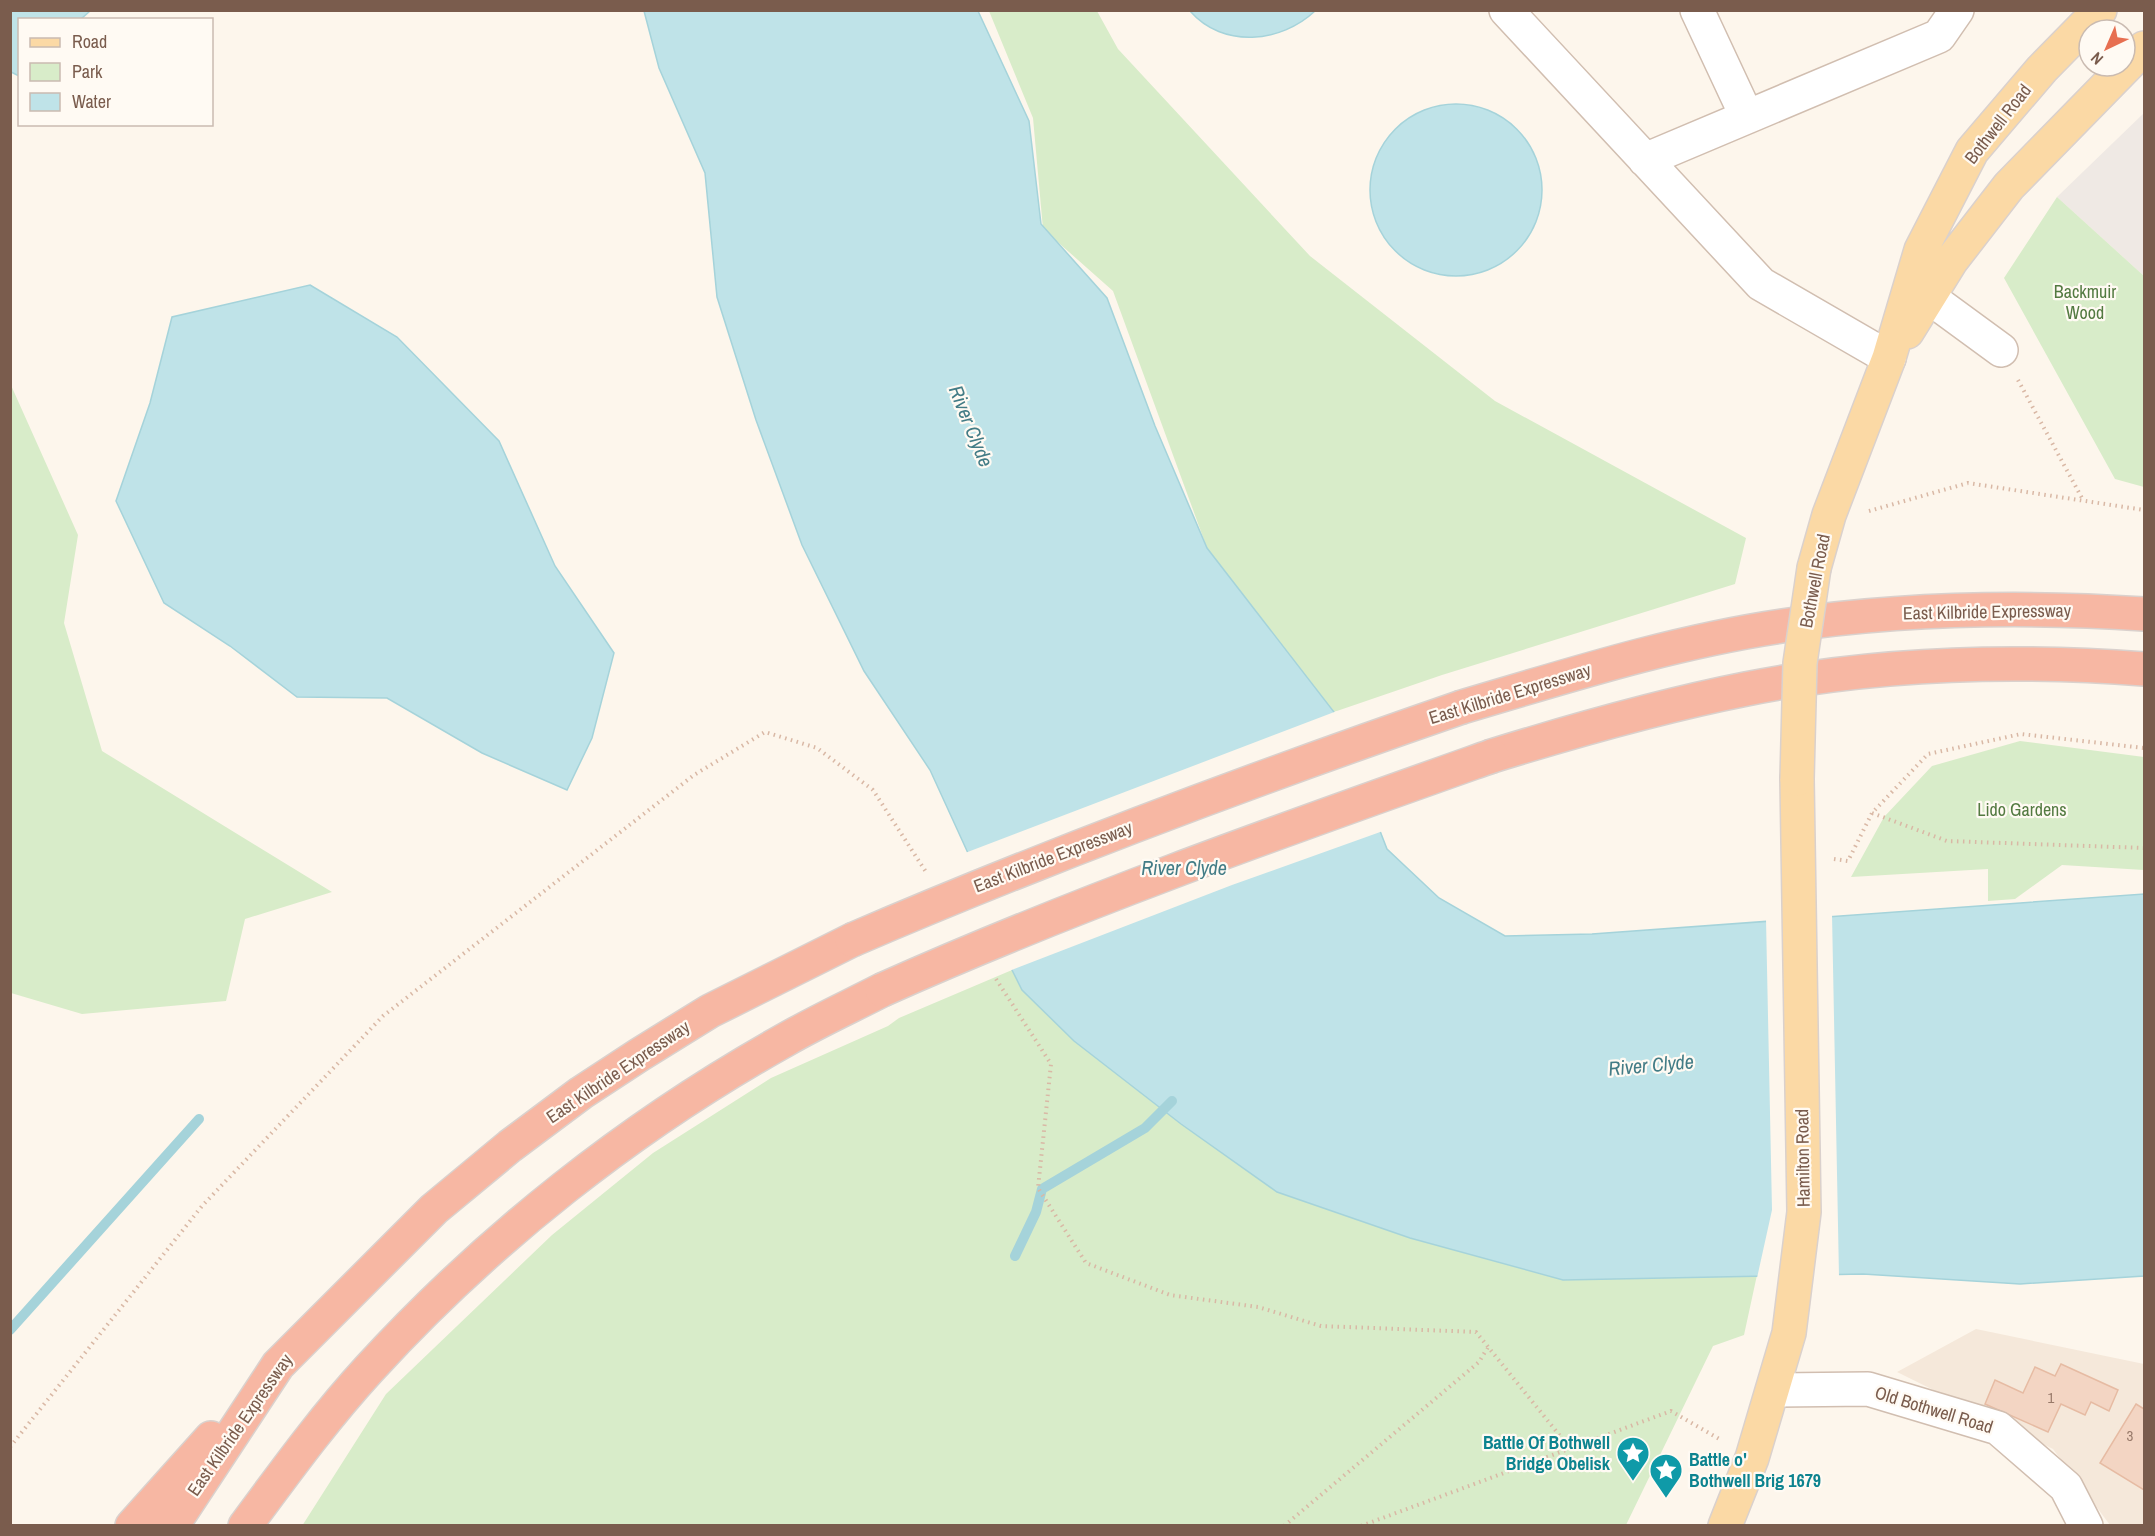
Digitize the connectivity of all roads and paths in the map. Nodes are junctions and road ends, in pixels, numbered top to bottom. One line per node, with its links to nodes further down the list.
1 (1506, 10): 7 (street)
2 (1697, 10): 6 (street)
3 (1957, 10): 6 (street)
4 (2100, 10): 10 (main road, Bothwell Road)
5 (2145, 48): 8 (main road, Bothwell Road)
6 (1747, 117): 7 (street)
7 (1645, 159): 10 (street)
8 (1930, 297): 9 (street); 10 (main road, Bothwell Road)
9 (2001, 350): 11 (path)
10 (1889, 358): 13 (main road, Bothwell Road)
11 (2083, 501): 12 (path); 13 (path)
12 (2145, 510)
13 (1829, 515): 17 (main road, Bothwell Road, bridge)
14 (2145, 614): 24 (highway, East Kilbride Expressway, bridge)
15 (2145, 669): 31 (highway, bridge)
16 (2145, 748): 18 (path)
17 (1797, 778): 25 (main road, Hamilton Road)
18 (1872, 813): 19 (path); 20 (path)
19 (2145, 848)
20 (1830, 859)
21 (930, 878): 26 (path)
22 (994, 976): 23 (path)
23 (1488, 1347): 27 (path); 32 (path)
24 (278, 1365): 29 (highway); 30 (highway, East Kilbride Expressway)
25 (1773, 1390): 28 (main road, Hamilton Road); 35 (street, Old Bothwell Road)
26 (10, 1447)
27 (1569, 1448): 28 (path); 33 (path)
28 (1752, 1458): 34 (main road, Hamilton Road)
29 (132, 1526)
30 (172, 1526)
31 (245, 1526)
32 (1284, 1526)
33 (1361, 1526)
34 (1725, 1526)
35 (2086, 1526)

